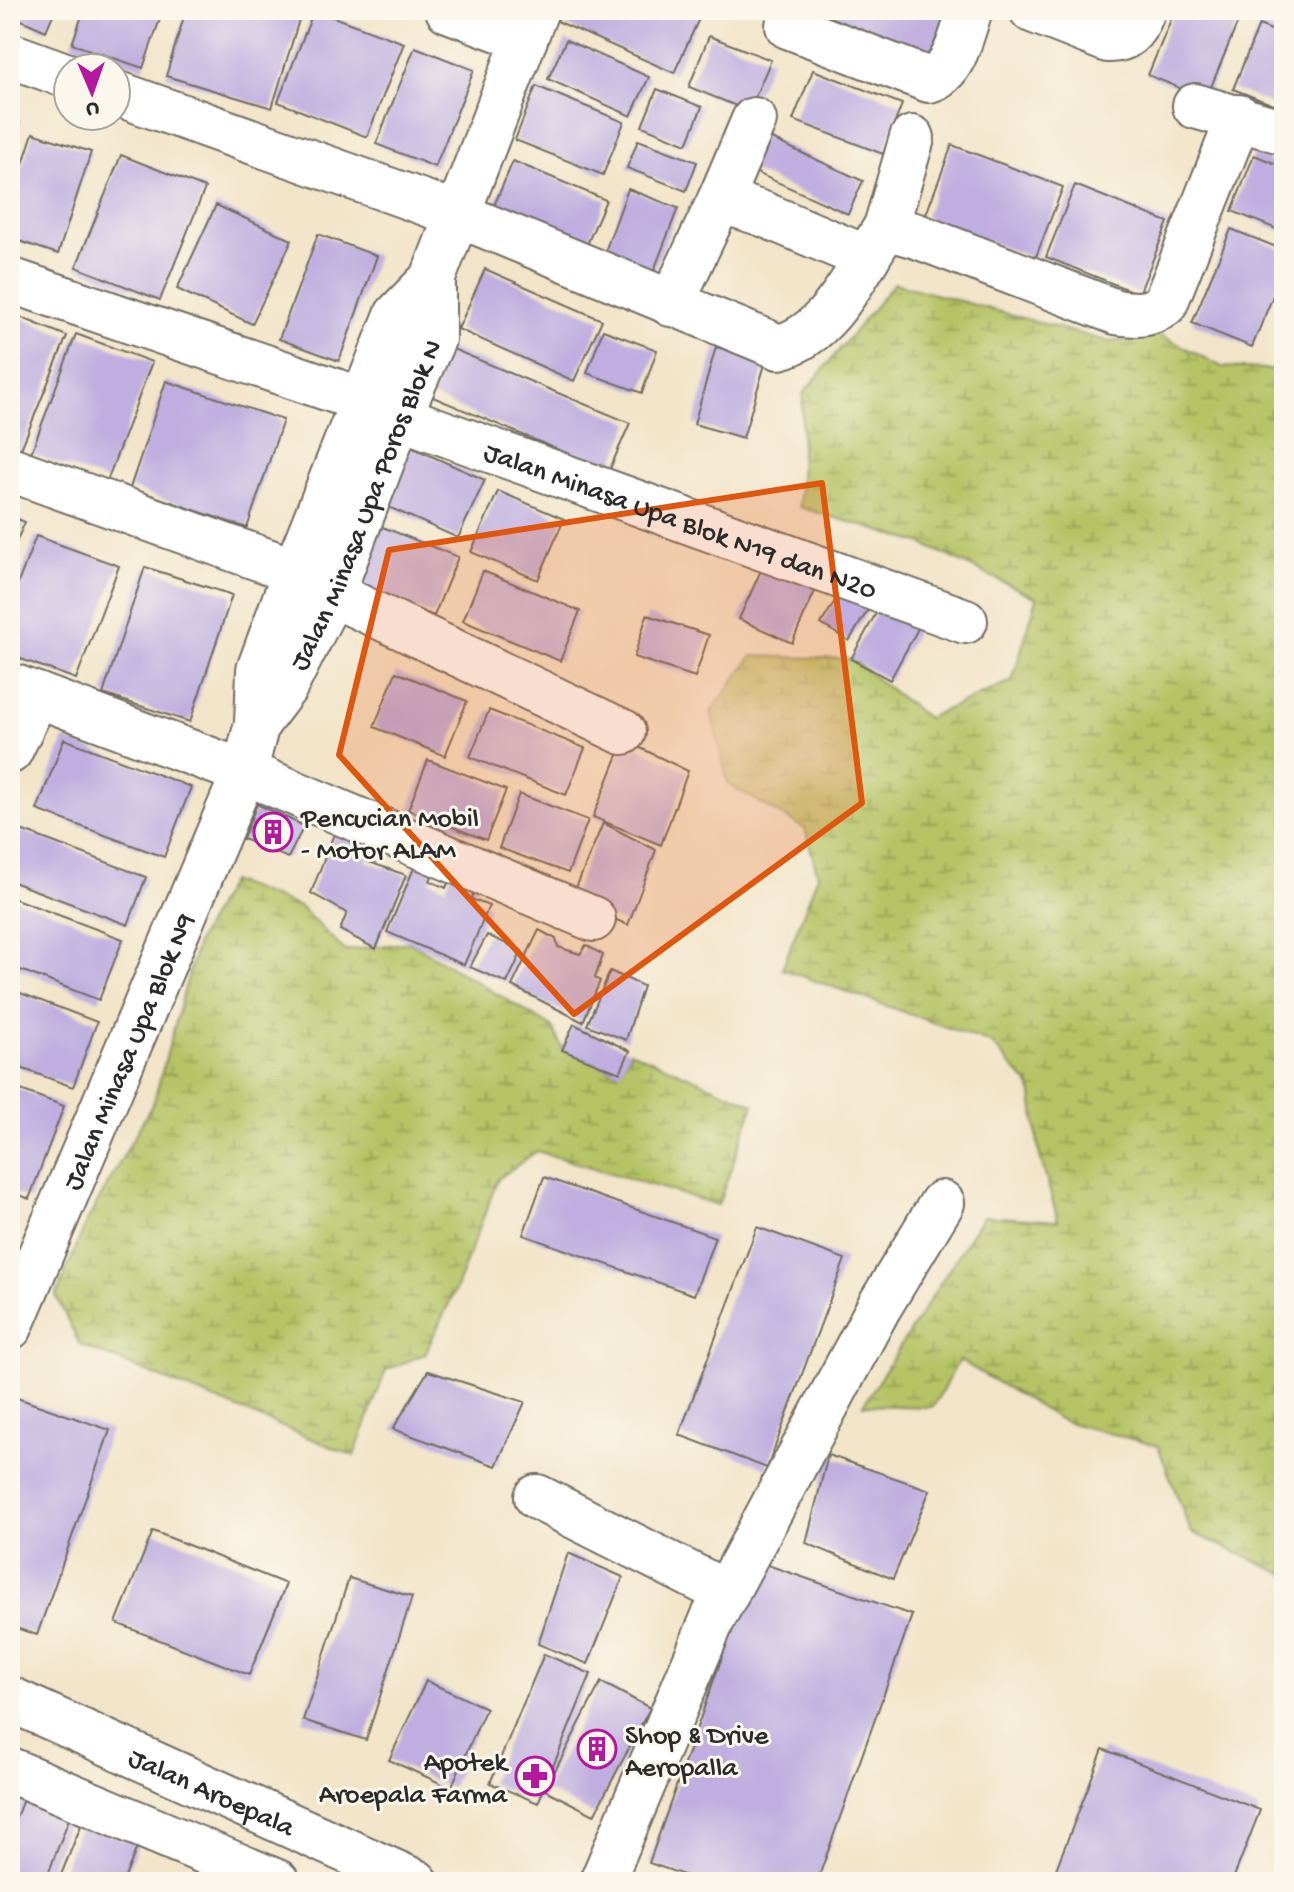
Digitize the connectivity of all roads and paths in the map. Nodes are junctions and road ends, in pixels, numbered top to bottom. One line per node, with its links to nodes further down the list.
1 (448, 10): 6 (street)
2 (970, 10): 5 (street)
3 (1032, 10): 4 (street)
4 (1143, 10)
5 (780, 17)
6 (530, 25): 16 (street)
7 (10, 55): 8 (street)
8 (52, 70)
9 (132, 99): 16 (street)
10 (1195, 106): 11 (street)
11 (1239, 117): 13 (street); 17 (street)
12 (754, 120): 15 (street)
13 (1284, 132)
14 (912, 138): 17 (street)
15 (720, 200): 17 (street); 19 (street)
16 (459, 215): 19 (street); 20 (street, Jalan Minasa Upa Poros Blok N)
17 (876, 243): 19 (street)
18 (10, 280): 20 (street, Jalan Minasa Upa Blok N19 dan N20)
19 (671, 304)
20 (381, 409): 22 (street, Jalan Minasa Upa Poros Blok N); 23 (street, Jalan Minasa Upa Poros Blok N); 24 (street, Jalan Minasa Upa Blok N19 dan N20)
21 (10, 469): 22 (street)
22 (295, 571): 26 (street, Jalan Minasa Upa Poros Blok N)
23 (332, 594): 26 (street, Jalan Minasa Upa Poros Blok N); 27 (street)
24 (965, 621)
25 (24, 690): 28 (street); 29 (street)
26 (257, 724): 29 (street, Jalan Minasa Upa Poros Blok N)
27 (623, 732)
28 (10, 751)
29 (244, 773): 30 (street); 32 (street, Jalan Minasa Upa Blok N9)
30 (593, 919)
31 (942, 1203): 34 (street)
32 (10, 1327)
33 (537, 1497): 34 (street)
34 (727, 1593): 39 (street)
35 (10, 1699): 38 (street, Jalan Aroepala)
36 (10, 1770): 37 (street, Jalan Aroepala)
37 (277, 1882)
38 (416, 1882)
39 (602, 1882)

